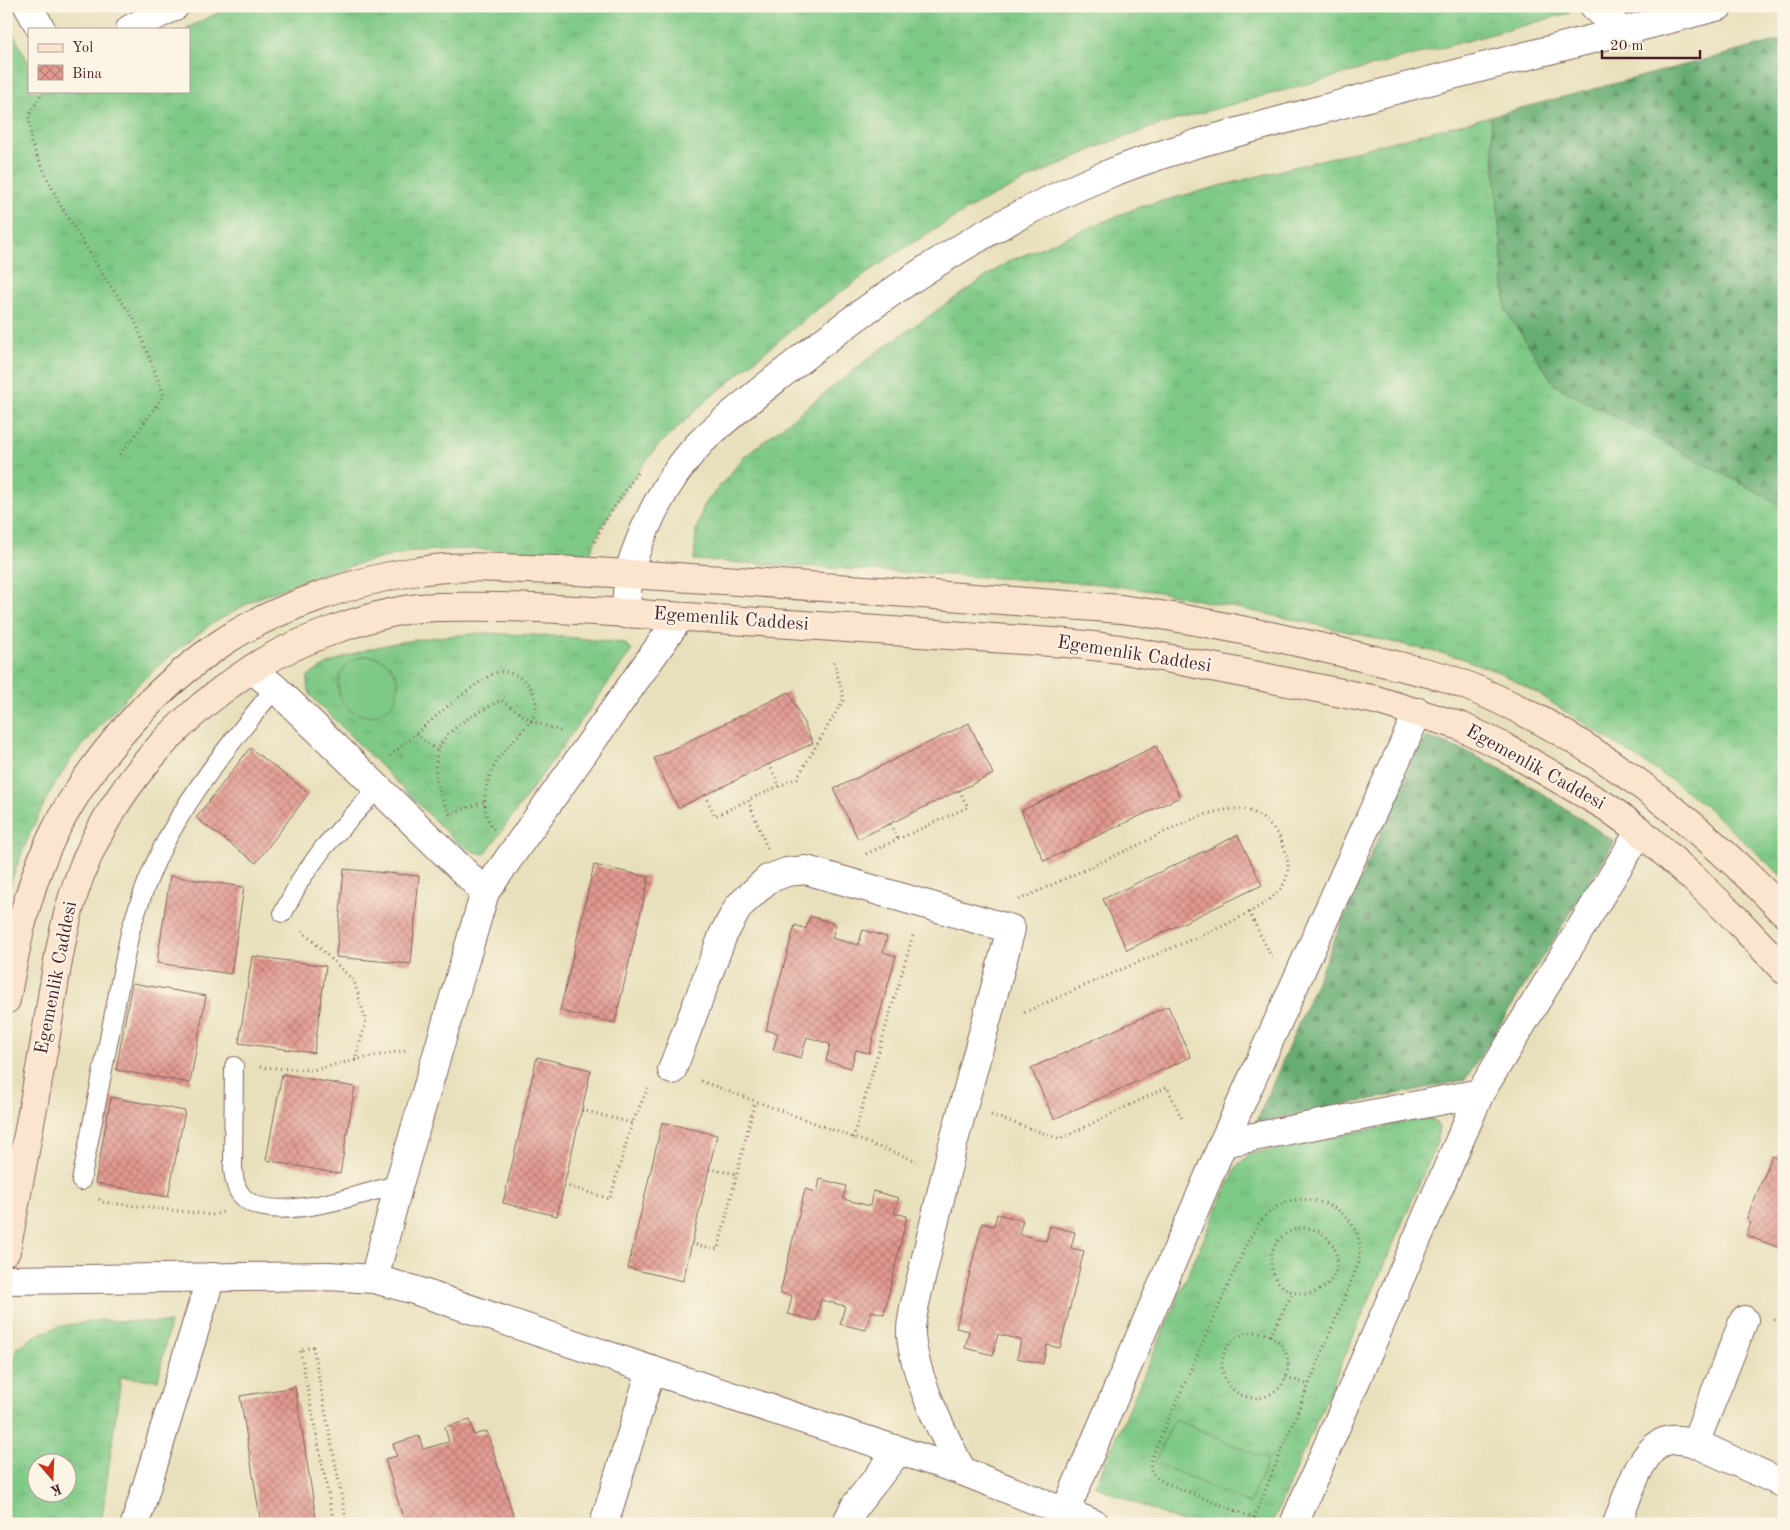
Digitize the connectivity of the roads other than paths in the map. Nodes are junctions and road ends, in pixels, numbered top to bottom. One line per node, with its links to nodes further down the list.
1 (28, 6): 5 (street)
2 (175, 6): 6 (street)
3 (1594, 6): 7 (street)
4 (1719, 6): 7 (street)
5 (40, 28)
6 (132, 28)
7 (1622, 32): 8 (street)
8 (629, 574): 9 (street); 17 (main road, Egemenlik Caddesi); 20 (main road, Egemenlik Caddesi)
9 (625, 614): 10 (main road, Egemenlik Caddesi); 11 (main road, Egemenlik Caddesi)
10 (680, 617): 13 (main road, Egemenlik Caddesi); 16 (street)
11 (252, 669): 12 (street); 27 (main road, Egemenlik Caddesi)
12 (275, 688): 14 (street); 25 (lane)
13 (1418, 712): 15 (main road, Egemenlik Caddesi); 24 (street)
14 (372, 782): 16 (street); 18 (lane)
15 (1640, 831): 19 (main road, Egemenlik Caddesi); 23 (street)
16 (485, 892): 26 (street)
17 (1784, 912)
18 (283, 913)
19 (1784, 970)
20 (6, 1000)
21 (234, 1066): 26 (lane)
22 (672, 1070): 35 (street)
23 (1480, 1094): 24 (street); 42 (street)
24 (1223, 1143): 37 (street)
25 (81, 1181)
26 (399, 1184): 29 (street)
27 (6, 1251)
28 (211, 1277): 29 (street); 30 (street); 38 (street)
29 (374, 1279): 32 (street)
30 (6, 1280)
31 (1744, 1320): 33 (street)
32 (651, 1370): 34 (street); 39 (street)
33 (1695, 1443): 36 (street); 43 (street)
34 (899, 1450): 35 (street); 40 (street)
35 (962, 1471): 37 (street)
36 (1784, 1484)
37 (1064, 1518): 41 (street)
38 (135, 1524)
39 (604, 1524)
40 (846, 1524)
41 (1094, 1524)
42 (1294, 1524)
43 (1617, 1524)

